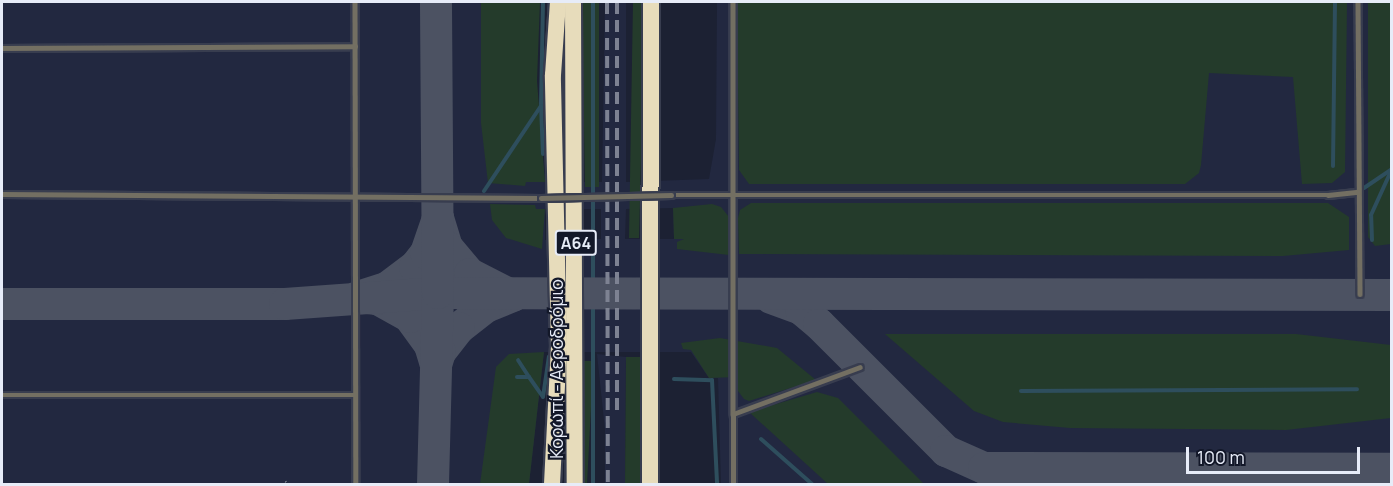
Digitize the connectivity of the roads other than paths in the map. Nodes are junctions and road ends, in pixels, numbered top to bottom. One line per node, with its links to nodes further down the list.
1 (355, 2): 7 (lane)
2 (558, 2): 19 (highway)
3 (573, 2): 20 (highway, Κορωπί - Αεροδρόμιο / Α64)
4 (651, 2): 21 (highway)
5 (732, 2): 10 (lane)
6 (1358, 2): 9 (lane)
7 (355, 46): 8 (lane); 12 (lane)
8 (2, 48)
9 (1358, 192): 10 (lane); 13 (lane)
10 (732, 193): 12 (lane, bridge); 17 (lane)
11 (2, 194): 12 (lane)
12 (358, 194): 16 (lane)
13 (1360, 294)
14 (860, 367): 17 (lane)
15 (2, 395): 16 (lane)
16 (356, 395): 18 (lane)
17 (733, 414): 22 (lane)
18 (356, 484)
19 (552, 484)
20 (575, 484)
21 (650, 484)
22 (733, 484)

